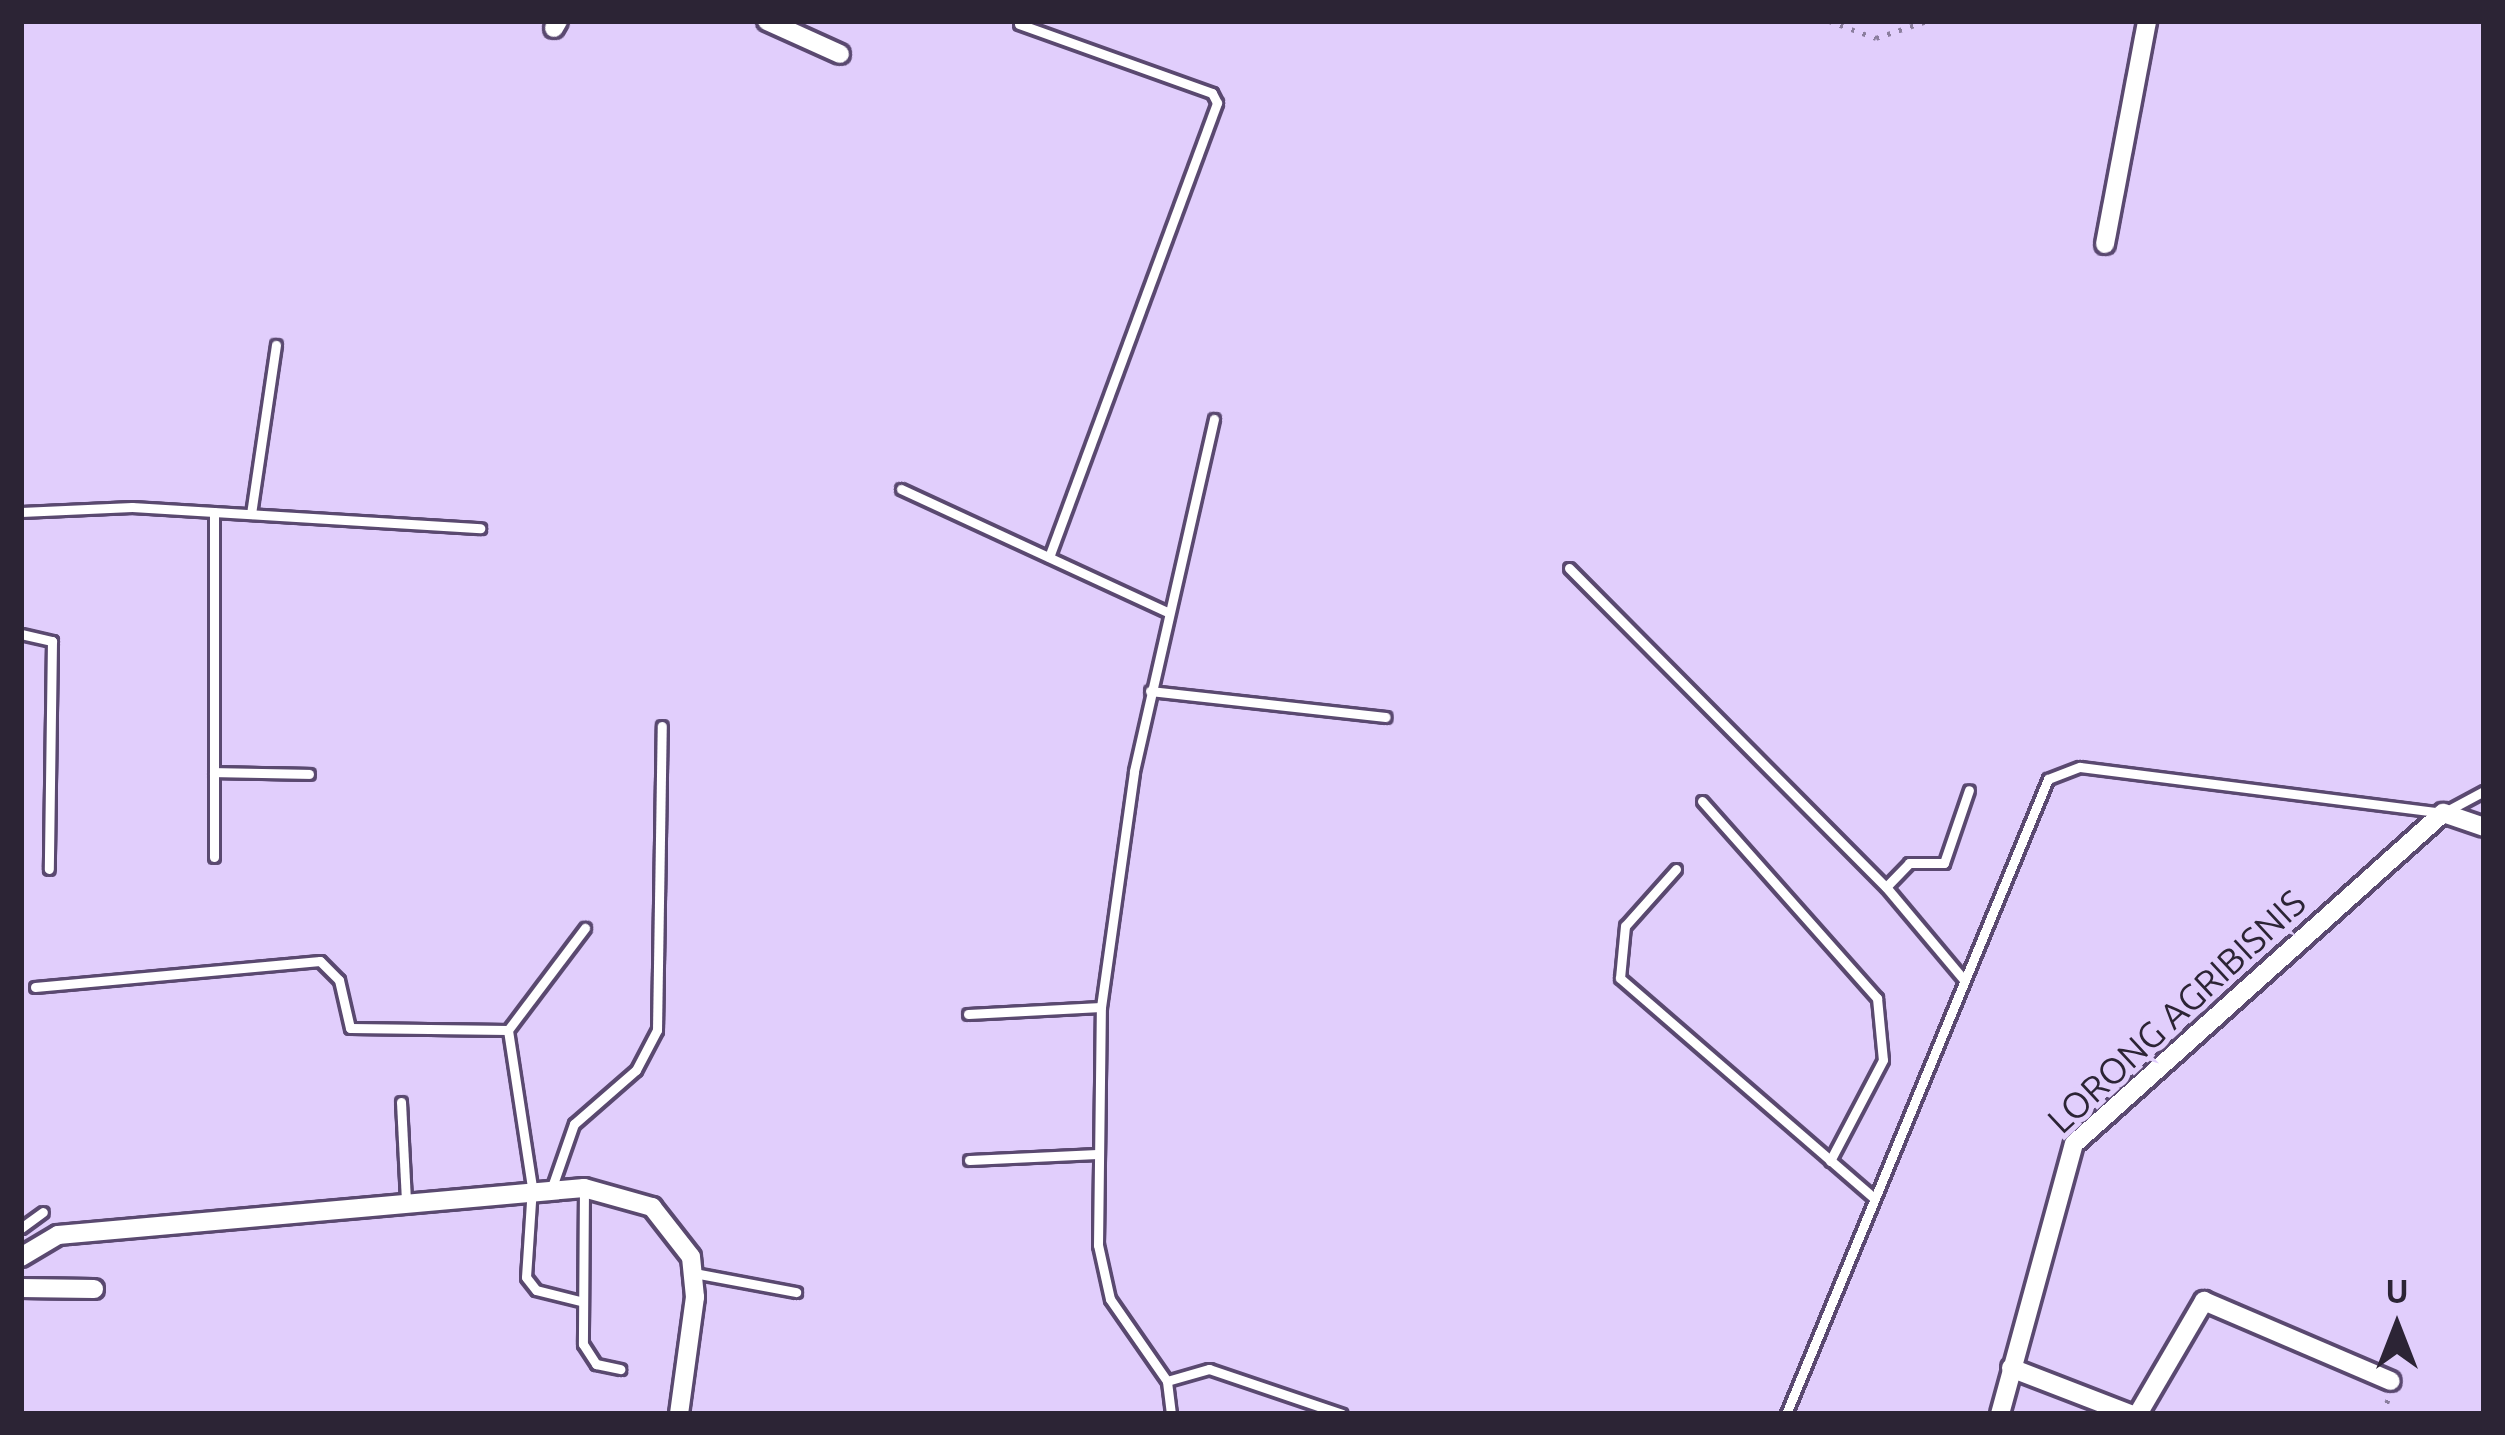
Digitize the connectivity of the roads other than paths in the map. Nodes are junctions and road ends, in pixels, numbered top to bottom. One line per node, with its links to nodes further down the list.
1 (767, 21): 4 (street)
2 (2146, 21): 5 (street)
3 (1019, 24): 13 (lane)
4 (840, 54)
5 (2105, 244)
6 (276, 345): 11 (lane)
7 (1214, 419): 15 (lane)
8 (901, 489): 13 (lane)
9 (21, 512): 10 (lane)
10 (214, 512): 11 (lane); 20 (lane)
11 (251, 514): 12 (lane)
12 (480, 528)
13 (1049, 557): 15 (lane)
14 (1569, 568): 30 (lane)
15 (1167, 612): 17 (lane)
16 (21, 634): 28 (lane)
17 (1150, 691): 18 (lane); 34 (lane)
18 (1385, 717)
19 (662, 726): 41 (lane)
20 (214, 772): 21 (lane); 27 (lane)
21 (309, 774)
22 (1970, 790): 30 (lane)
23 (2484, 790): 25 (lane)
24 (1702, 801): 40 (lane)
25 (2443, 813): 26 (street); 32 (lane); 53 (street, LORONG AGRIBISNIS)
26 (2484, 827)
27 (214, 857)
28 (50, 869)
29 (1676, 869): 40 (lane)
30 (1886, 887): 32 (lane)
31 (585, 928): 36 (lane)
32 (1964, 980): 43 (lane)
33 (35, 987): 36 (lane)
34 (1101, 1007): 35 (lane); 38 (lane)
35 (968, 1014)
36 (508, 1030): 41 (lane)
37 (401, 1102): 44 (lane)
38 (1098, 1154): 39 (lane); 55 (lane)
39 (969, 1160)
40 (1830, 1161): 43 (lane)
41 (542, 1187): 42 (street); 44 (street); 52 (lane)
42 (584, 1188): 48 (street); 52 (lane)
43 (1872, 1196): 60 (lane)
44 (406, 1200): 47 (street)
45 (43, 1212): 46 (lane)
46 (21, 1228)
47 (21, 1257)
48 (694, 1273): 51 (lane); 57 (street)
49 (21, 1288): 50 (street)
50 (94, 1289)
51 (796, 1292)
52 (580, 1301): 54 (lane)
53 (2012, 1368): 61 (street, LORONG AGRIBISNIS); 62 (street)
54 (620, 1369)
55 (1167, 1381): 58 (lane); 59 (lane)
56 (2391, 1381): 62 (street)
57 (680, 1414)
58 (1171, 1414)
59 (1342, 1414)
60 (1786, 1414)
61 (2000, 1414)
62 (2134, 1414)

